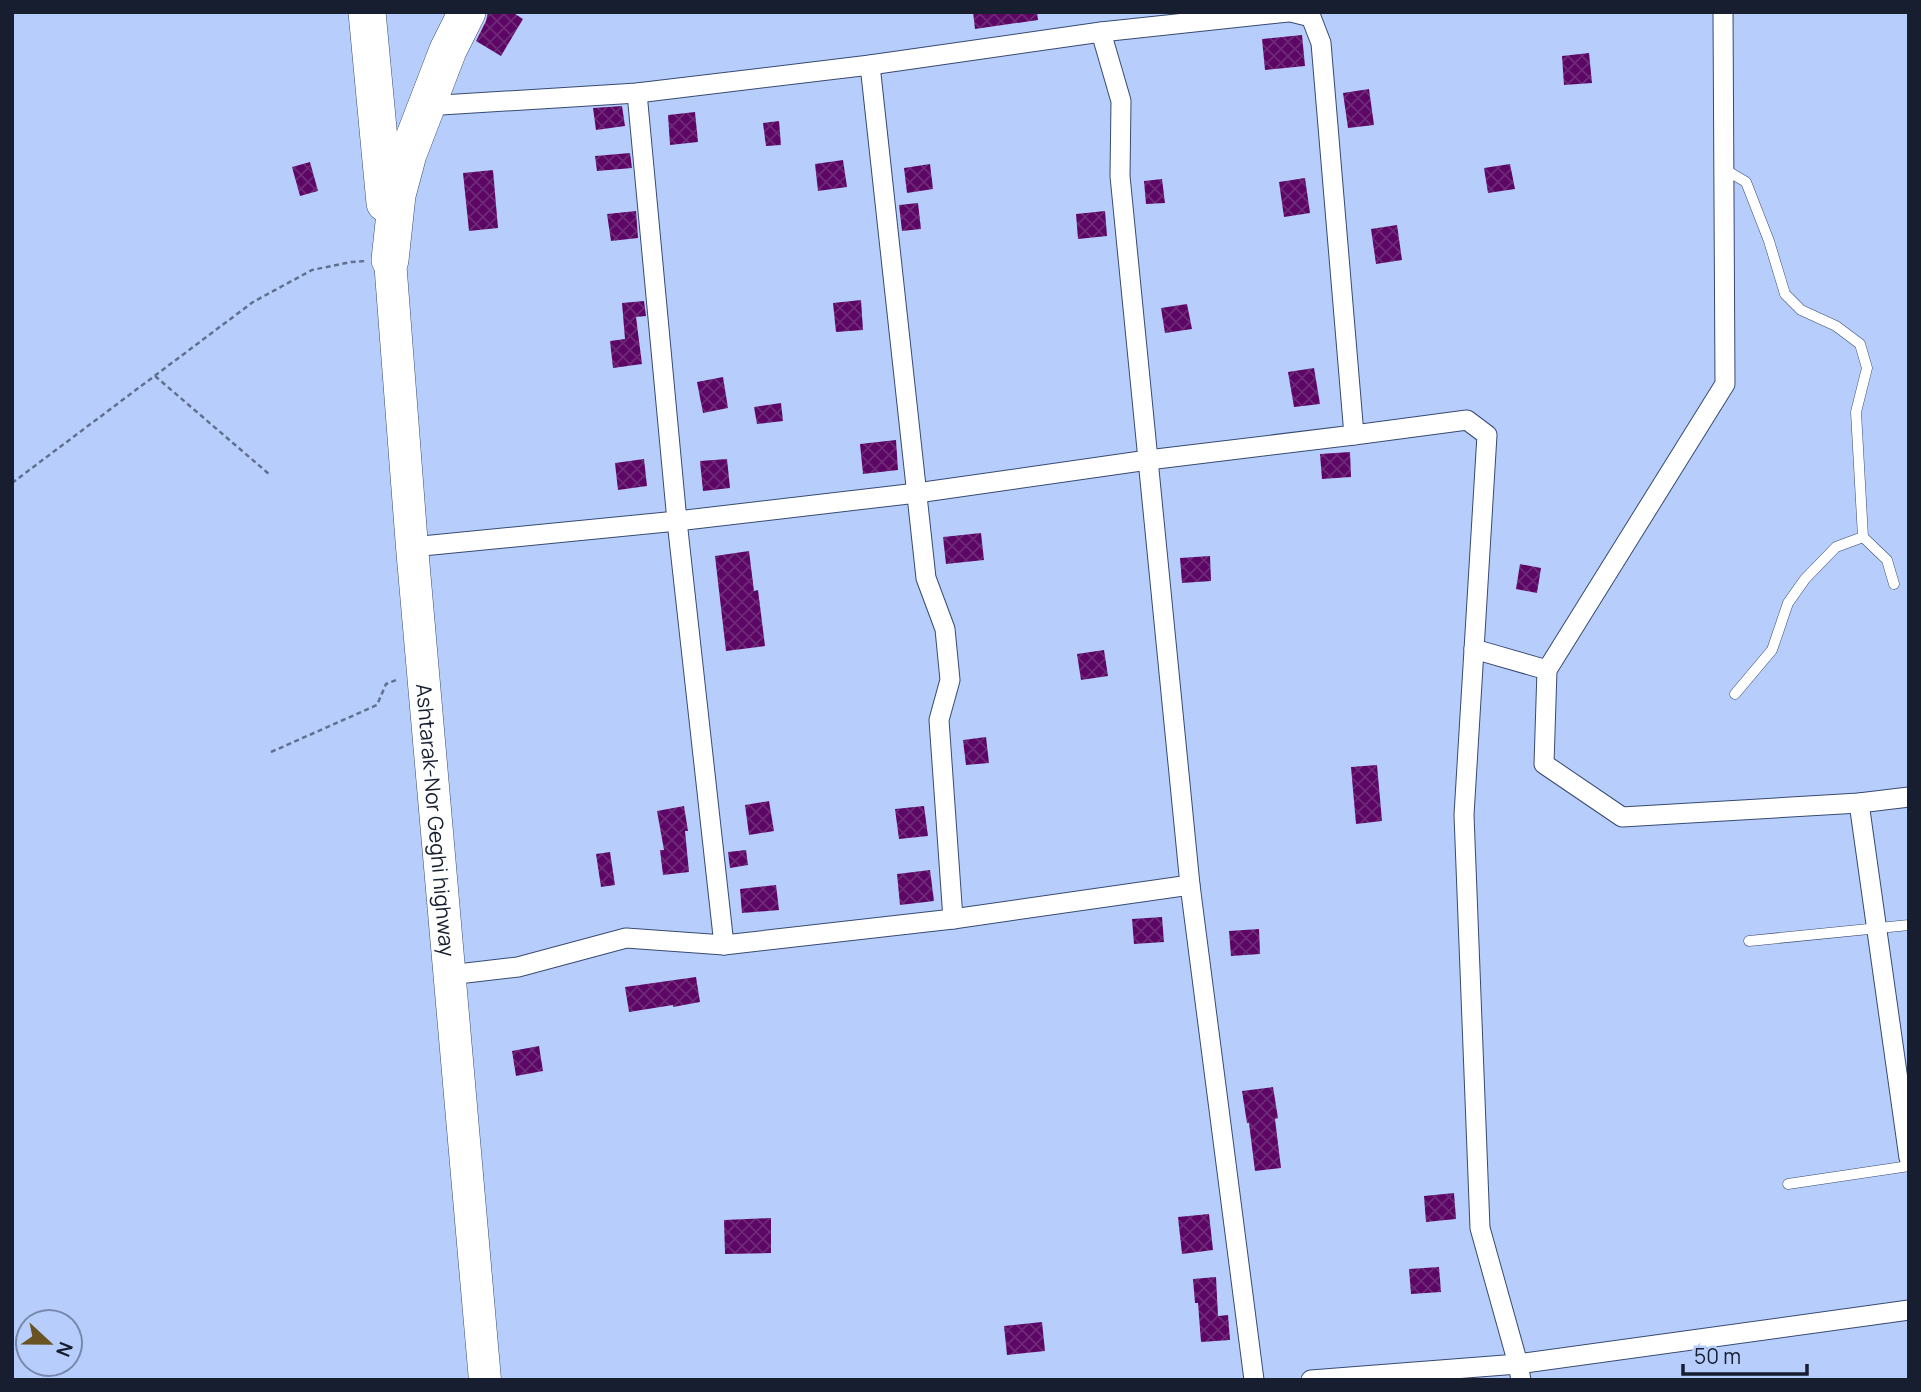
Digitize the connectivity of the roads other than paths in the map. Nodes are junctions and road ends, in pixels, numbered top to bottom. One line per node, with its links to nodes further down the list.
1 (350, 12): 10 (highway)
2 (368, 12): 10 (highway)
3 (467, 12): 9 (highway)
4 (1290, 12): 6 (street); 13 (street)
5 (1723, 12): 11 (street)
6 (1101, 32): 7 (street); 14 (street)
7 (870, 65): 8 (street); 15 (street)
8 (637, 93): 9 (street); 16 (street)
9 (425, 106): 12 (highway)
10 (380, 135): 12 (highway)
11 (1724, 169): 17 (lane); 21 (street)
12 (390, 260): 18 (main road, Ashtarak-Nor Geghi highway)
13 (1353, 435): 14 (street); 20 (street)
14 (1148, 460): 15 (street); 25 (street)
15 (917, 493): 16 (street); 26 (street)
16 (677, 522): 18 (street); 30 (street)
17 (1863, 537): 19 (lane); 22 (lane)
18 (412, 547): 31 (main road, Ashtarak-Nor Geghi highway)
19 (1894, 584)
20 (1474, 649): 21 (street); 36 (street)
21 (1547, 670): 24 (street)
22 (1735, 694)
23 (1909, 797): 24 (street)
24 (1859, 803): 28 (street)
25 (1190, 885): 26 (street); 38 (street)
26 (953, 919): 30 (street)
27 (1909, 925): 28 (lane)
28 (1877, 929): 29 (lane); 32 (street)
29 (1749, 941)
30 (724, 946): 31 (street)
31 (449, 975): 37 (main road, Ashtarak-Nor Geghi highway)
32 (1909, 1158)
33 (1909, 1166): 34 (lane)
34 (1788, 1184)
35 (1909, 1310): 36 (street)
36 (1520, 1372): 39 (street)
37 (485, 1380)
38 (1254, 1380)
39 (1311, 1380)

